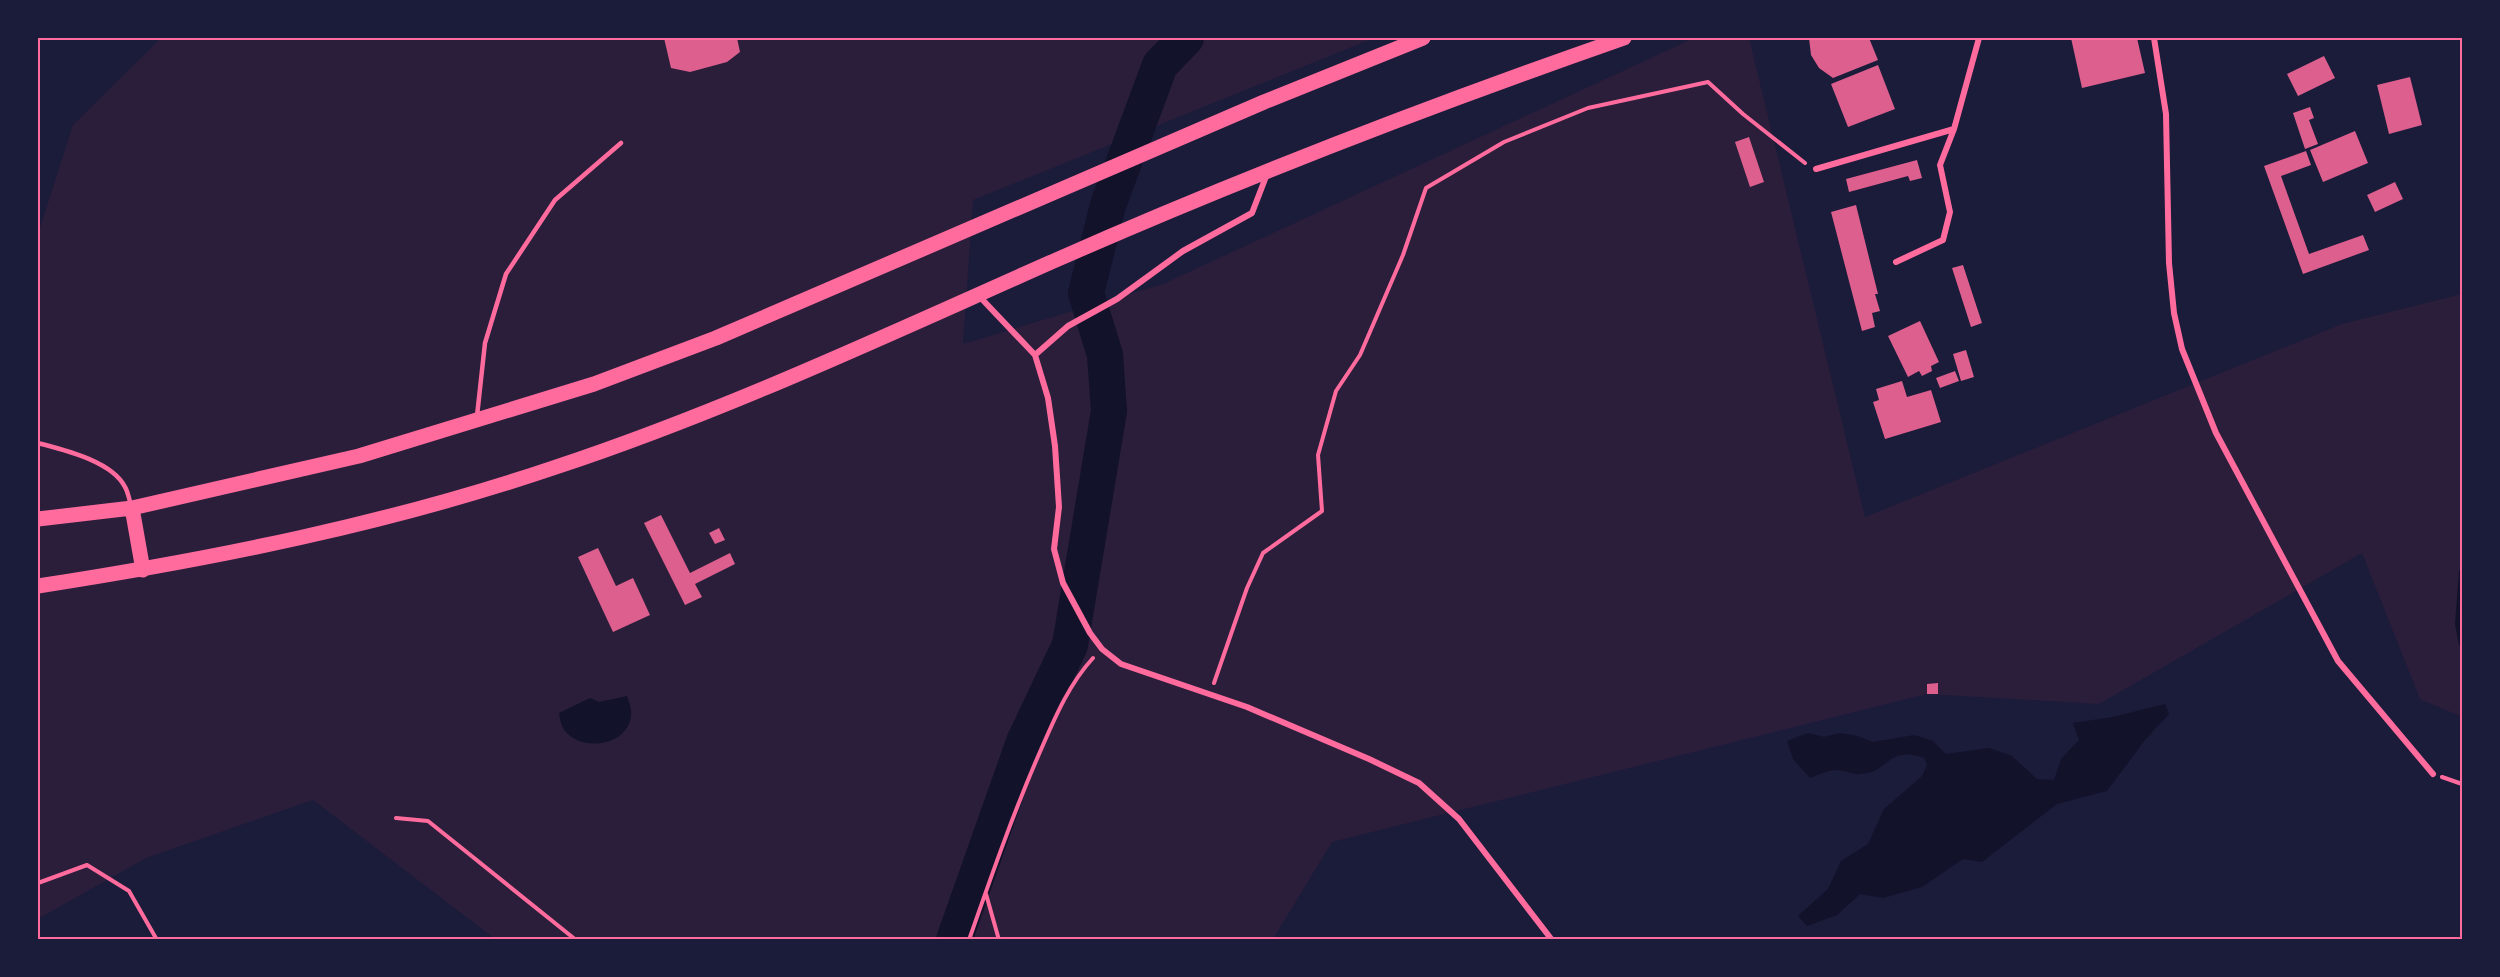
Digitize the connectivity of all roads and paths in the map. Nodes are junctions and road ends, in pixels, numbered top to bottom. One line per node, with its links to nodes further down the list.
1 (1423, 38): 12 (highway)
2 (1624, 38): 8 (highway)
3 (1979, 38): 5 (street)
4 (2154, 38): 20 (street)
5 (1954, 129): 7 (street); 9 (street)
6 (621, 143): 12 (lane)
7 (1816, 169): 19 (path)
8 (1268, 171): 10 (highway); 11 (street)
9 (1896, 262)
10 (978, 296): 11 (street); 16 (highway)
11 (1035, 355): 18 (street)
12 (476, 421): 14 (highway)
13 (38, 443): 14 (lane)
14 (132, 508): 15 (highway); 16 (highway)
15 (38, 519)
16 (143, 570): 17 (highway)
17 (38, 586)
18 (1102, 649): 19 (street); 24 (path)
19 (1210, 695): 29 (street)
20 (2433, 774): 21 (path)
21 (2463, 784)
22 (396, 818): 26 (path)
23 (38, 883): 25 (path)
24 (986, 893): 27 (path); 28 (path)
25 (157, 939)
26 (576, 939)
27 (969, 939)
28 (999, 939)
29 (1552, 939)

